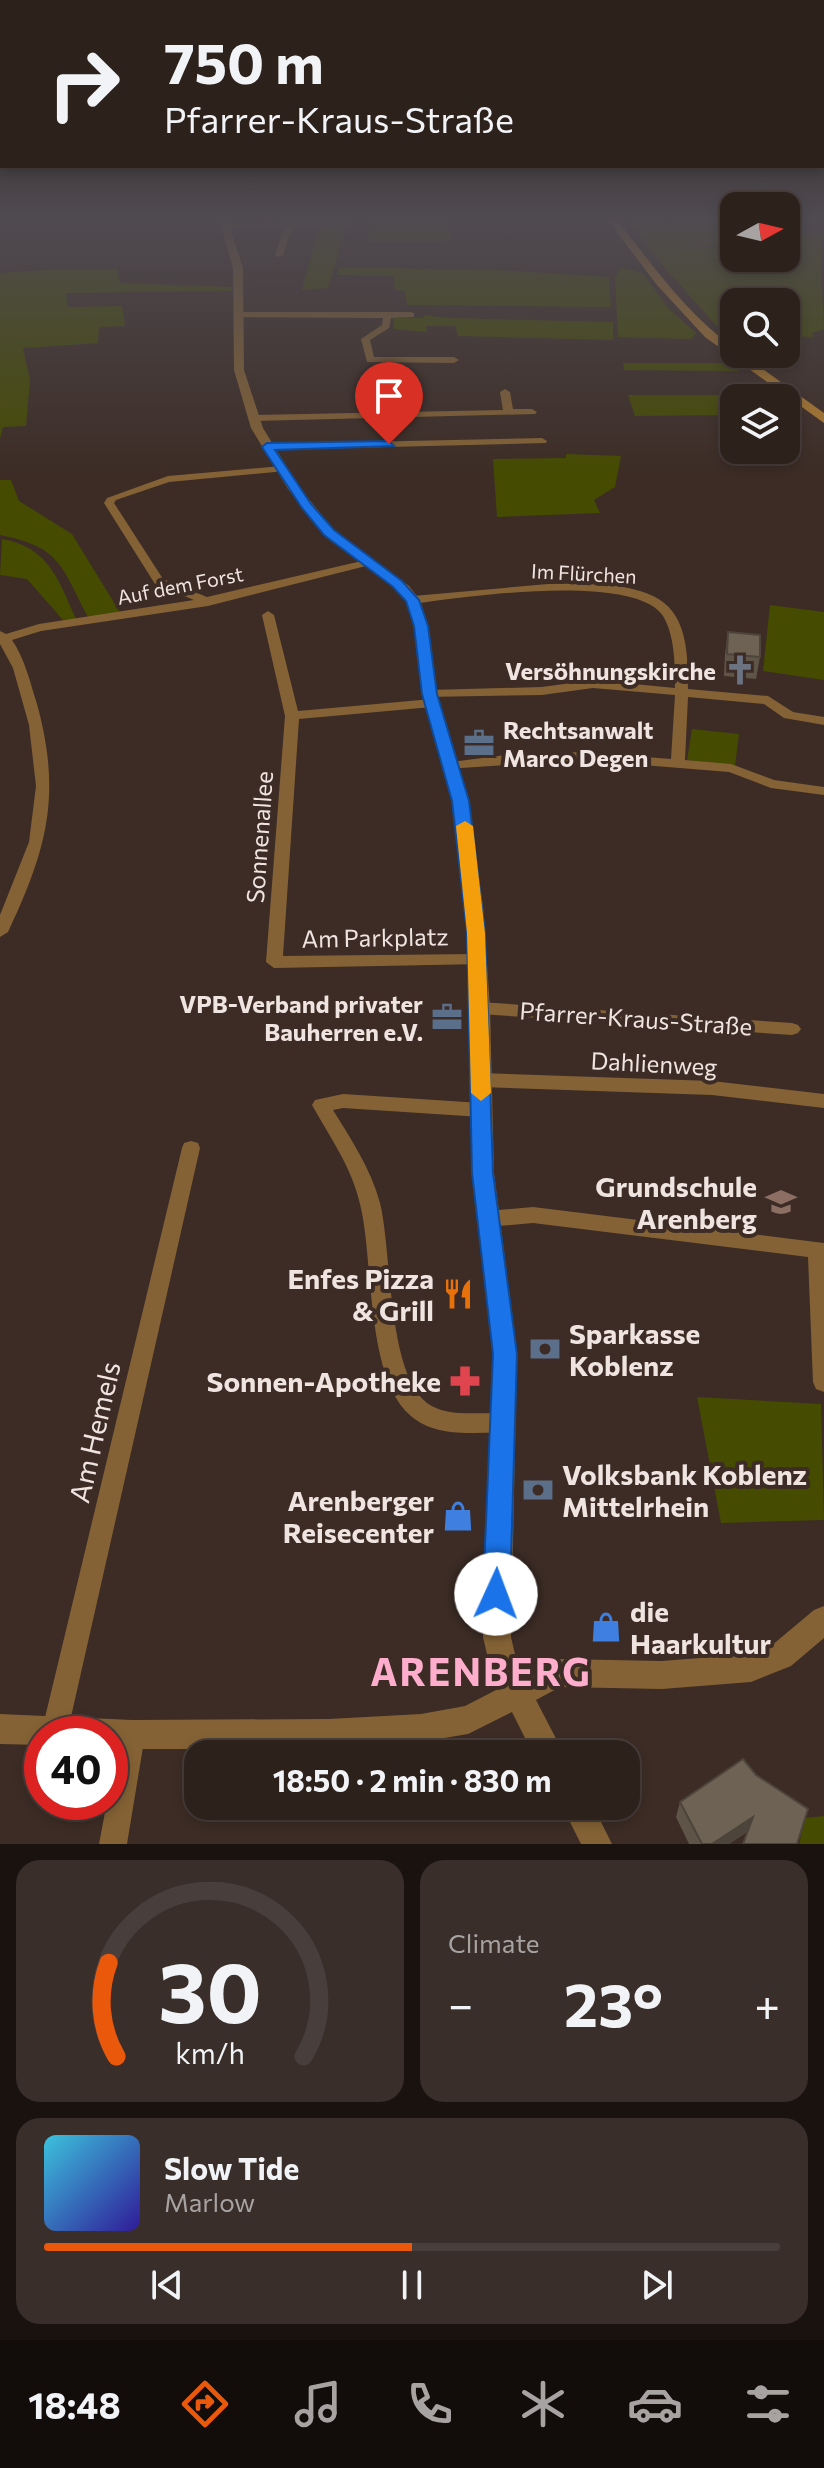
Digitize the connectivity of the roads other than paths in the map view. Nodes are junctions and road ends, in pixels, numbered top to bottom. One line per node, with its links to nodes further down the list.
1 (238, 304): 3 (street)
2 (680, 304): 11 (main road)
3 (238, 315): 5 (street); 10 (street)
4 (411, 315): 5 (street)
5 (387, 316): 6 (street)
6 (454, 360)
7 (505, 392): 9 (street)
8 (532, 412): 9 (street)
9 (509, 413): 10 (street)
10 (253, 418): 13 (street)
11 (824, 419)
12 (542, 441): 13 (street)
13 (267, 447): 14 (street)
14 (281, 469): 15 (street); 17 (street)
15 (366, 563): 16 (street); 17 (street, Auf dem Forst)
16 (413, 600): 20 (street, Im Flürchen); 21 (street)
17 (208, 602): 19 (street, Auf dem Forst)
18 (268, 615): 22 (street, Sonnenallee)
19 (1, 638): 27 (street)
20 (680, 691): 21 (street); 23 (street); 24 (street, Im Flürchen)
21 (431, 698): 22 (street); 25 (street)
22 (292, 716): 29 (street, Sonnenallee)
23 (824, 721)
24 (678, 763): 25 (street); 26 (street)
25 (451, 766): 28 (street)
26 (824, 791)
27 (0, 932)
28 (478, 960): 29 (street, Am Parkplatz); 30 (street)
29 (274, 962)
30 (480, 1008): 31 (street, Pfarrer-Kraus-Straße); 32 (street)
31 (792, 1029)
32 (481, 1080): 33 (street, Dahlienweg); 34 (street)
33 (824, 1101)
34 (481, 1110): 36 (street); 39 (street)
35 (191, 1148): 42 (street, Am Hemels)
36 (487, 1219): 37 (street); 39 (street)
37 (821, 1250): 38 (street)
38 (824, 1382)
39 (505, 1423): 41 (street)
40 (824, 1620): 41 (street)
41 (517, 1694): 46 (street); 47 (street)
42 (58, 1716)
43 (0, 1729): 44 (street)
44 (24, 1729)
45 (128, 1735): 46 (street)
46 (132, 1735): 49 (street)
47 (542, 1740)
48 (584, 1820): 50 (street)
49 (113, 1844)
50 (597, 1844)

